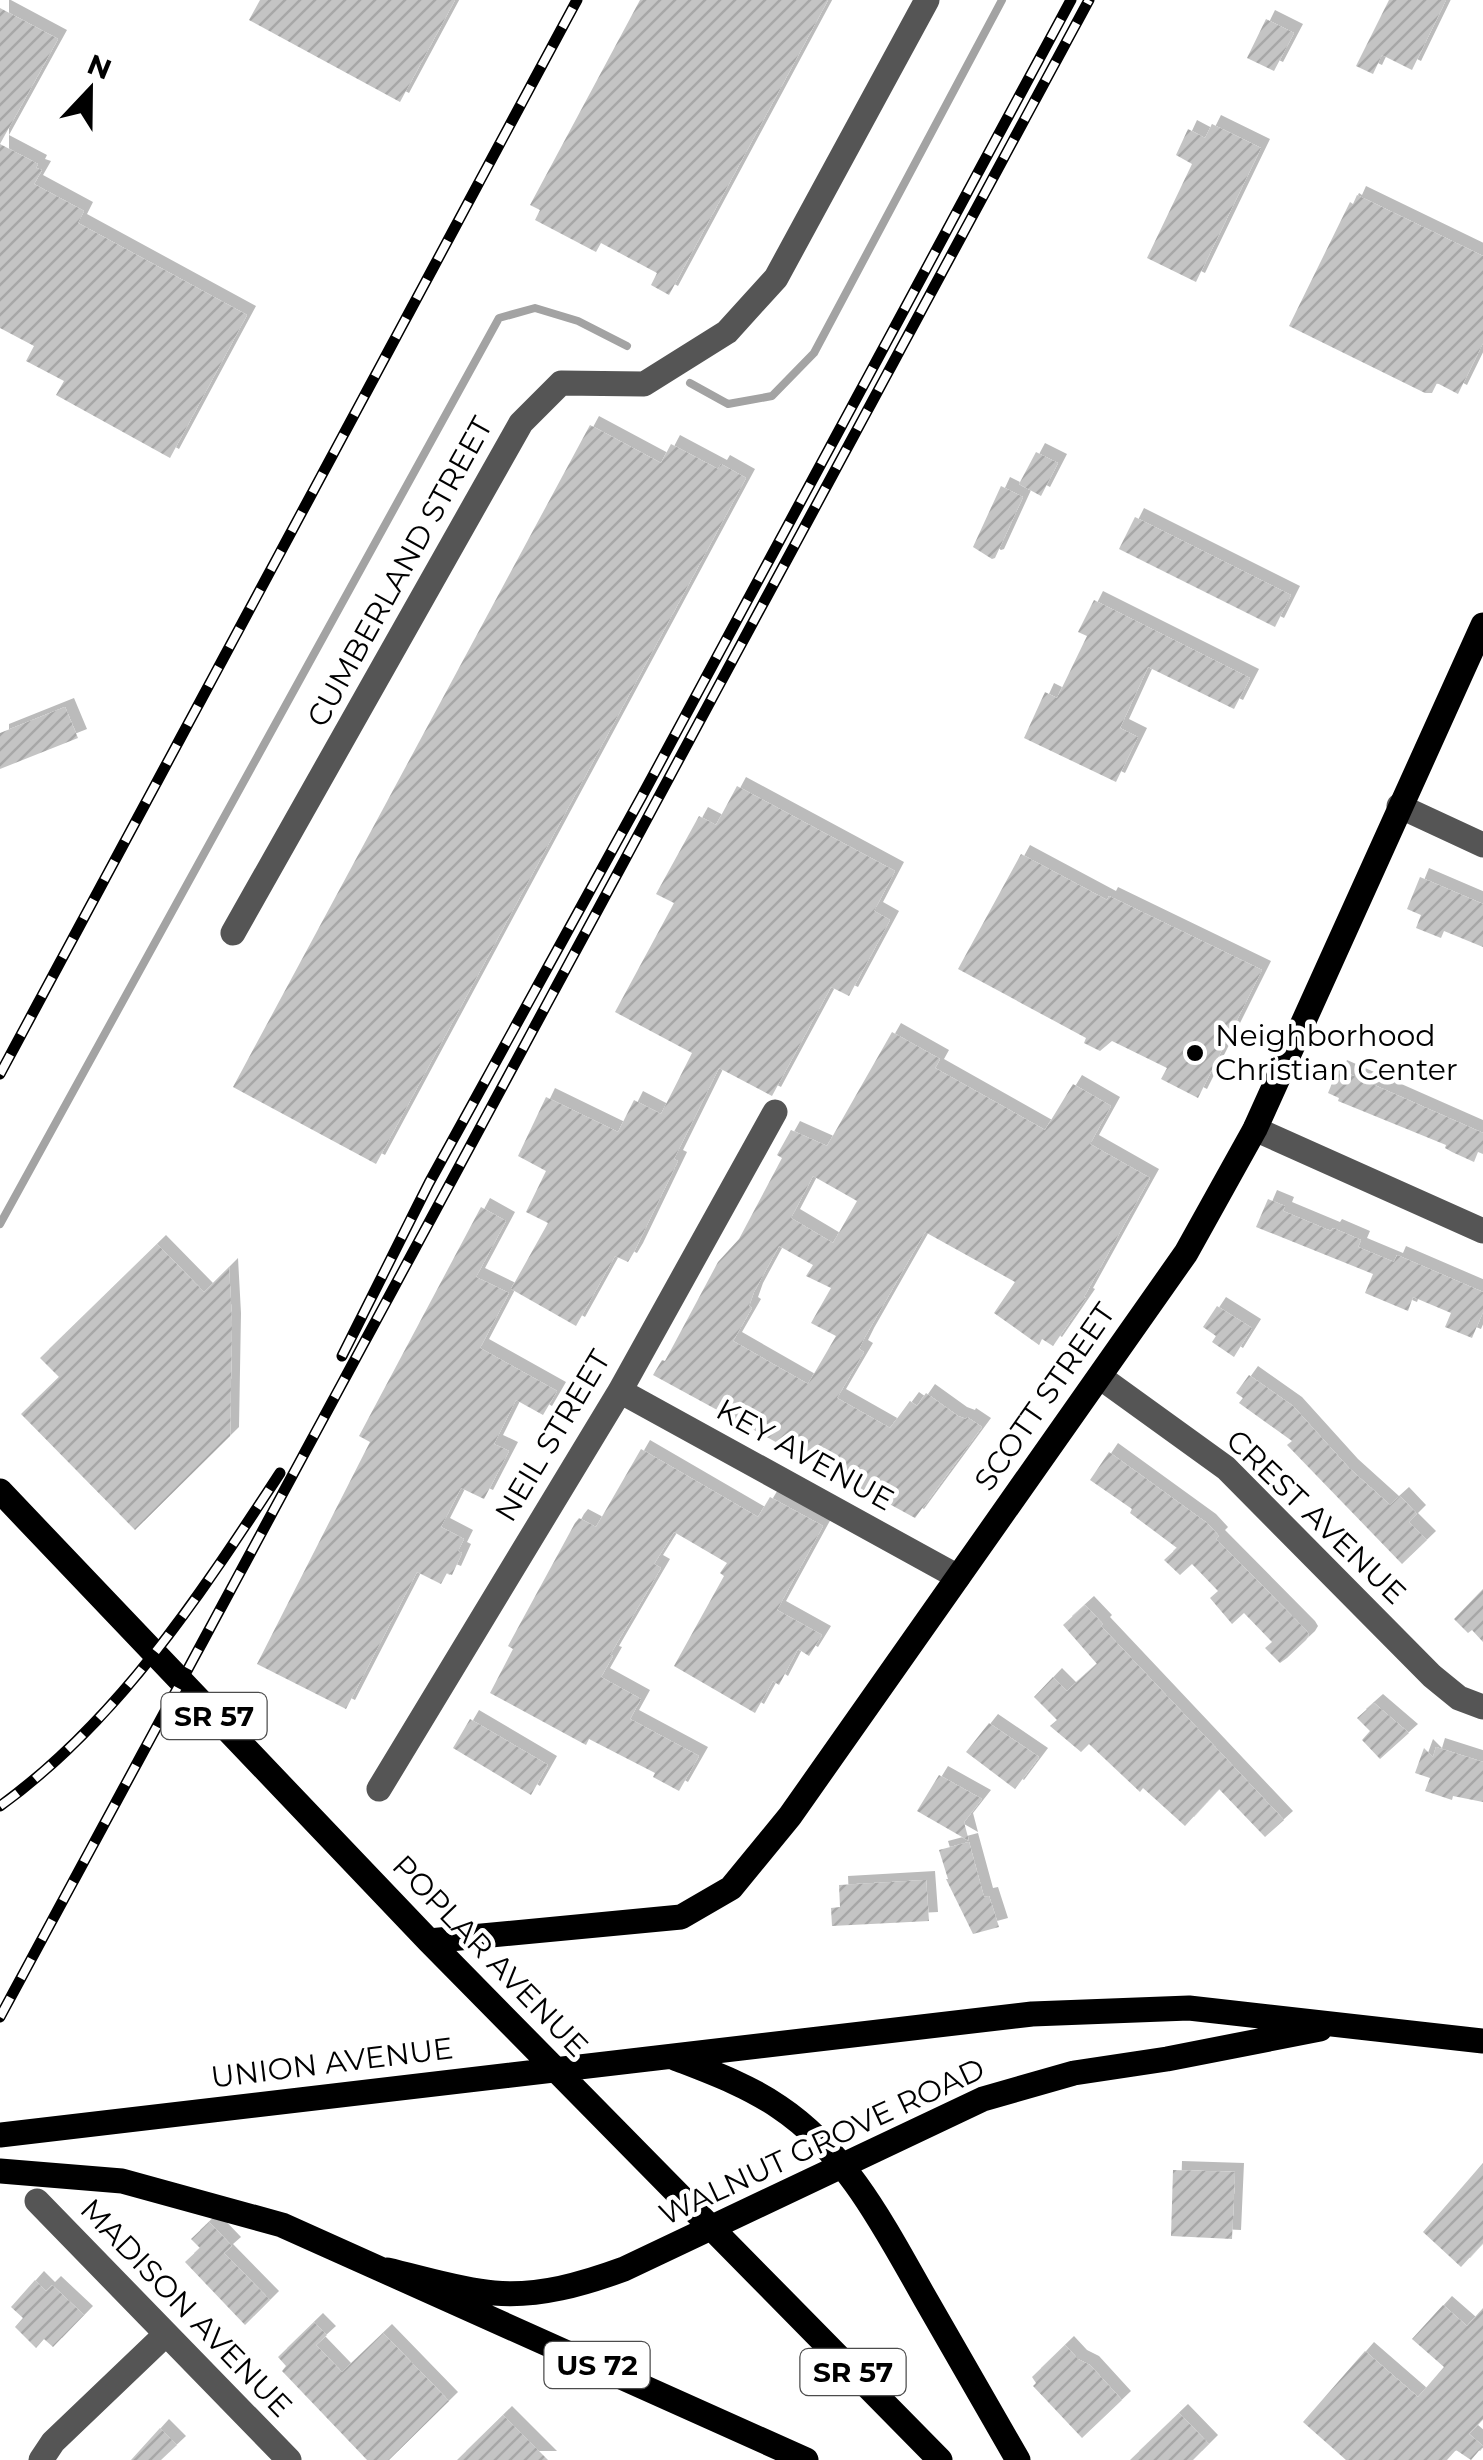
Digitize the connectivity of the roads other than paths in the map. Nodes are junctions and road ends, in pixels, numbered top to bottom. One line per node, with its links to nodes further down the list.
1 (927, 0): 5 (street, CUMBERLAND STREET)
2 (1482, 632): 3 (main road, SCOTT STREET)
3 (1399, 806): 4 (street); 7 (main road, SCOTT STREET)
4 (1483, 845)
5 (233, 934)
6 (775, 1112): 10 (street, NEIL STREET)
7 (1255, 1128): 8 (street); 9 (main road, SCOTT STREET)
8 (1483, 1231)
9 (1100, 1378): 12 (main road, SCOTT STREET); 13 (street, CREST AVENUE)
10 (620, 1391): 12 (street, KEY AVENUE); 14 (street, NEIL STREET)
11 (0, 1490): 15 (main road, POPLAR AVENUE / SR 57)
12 (958, 1576): 15 (main road, SCOTT STREET)
13 (1483, 1707)
14 (378, 1789)
15 (428, 1941): 27 (main road, POPLAR AVENUE / SR 57)
16 (1346, 2024): 17 (main road, WALNUT GROVE ROAD); 18 (main road, WALNUT GROVE ROAD); 22 (main road, WALNUT GROVE ROAD)
17 (1483, 2042)
18 (672, 2057): 19 (main road, UNION AVENUE); 28 (main road)
19 (0, 2134)
20 (0, 2171): 22 (main road, US 72)
21 (36, 2200): 23 (street, MADISON AVENUE)
22 (387, 2270): 26 (main road, US 72)
23 (166, 2334): 24 (street); 25 (street, MADISON AVENUE)
24 (41, 2460)
25 (289, 2460)
26 (806, 2460)
27 (940, 2460)
28 (1018, 2460)

